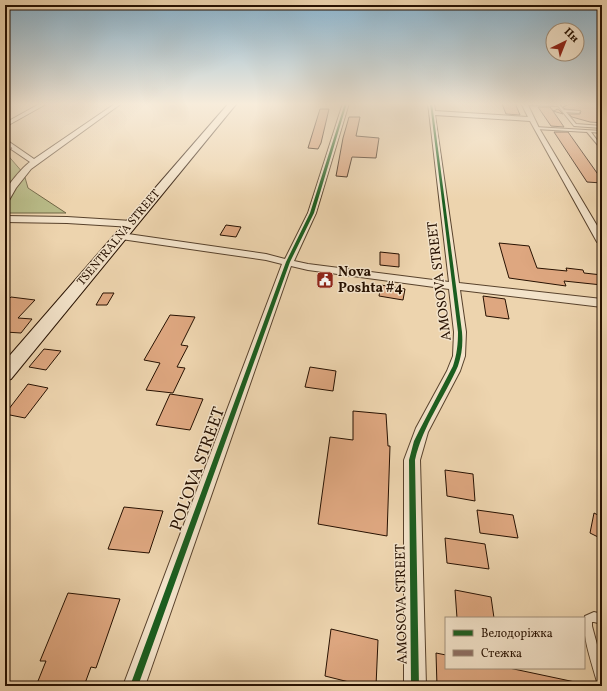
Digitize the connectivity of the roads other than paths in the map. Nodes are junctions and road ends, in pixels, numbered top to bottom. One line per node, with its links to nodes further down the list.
1 (73, 135): 9 (street)
2 (206, 135): 12 (main road, TSENTRALNA STREET)
3 (336, 135): 15 (street, POL'OVA STREET)
4 (435, 135): 16 (street, AMOSOVA STREET)
5 (540, 135): 14 (street)
6 (591, 135): 8 (lane)
7 (5, 141): 9 (street)
8 (601, 147)
9 (34, 162): 10 (street)
10 (5, 200)
11 (5, 219): 12 (street)
12 (132, 224): 13 (main road, TSENTRALNA STREET)
13 (121, 236): 15 (street); 18 (main road, TSENTRALNA STREET)
14 (602, 242)
15 (288, 262): 16 (street); 22 (street, POL'OVA STREET)
16 (453, 286): 17 (street); 23 (street, AMOSOVA STREET)
17 (602, 303)
18 (5, 374)
19 (602, 619): 20 (lane)
20 (600, 667): 21 (lane)
21 (602, 682)
22 (134, 686)
23 (415, 686)

